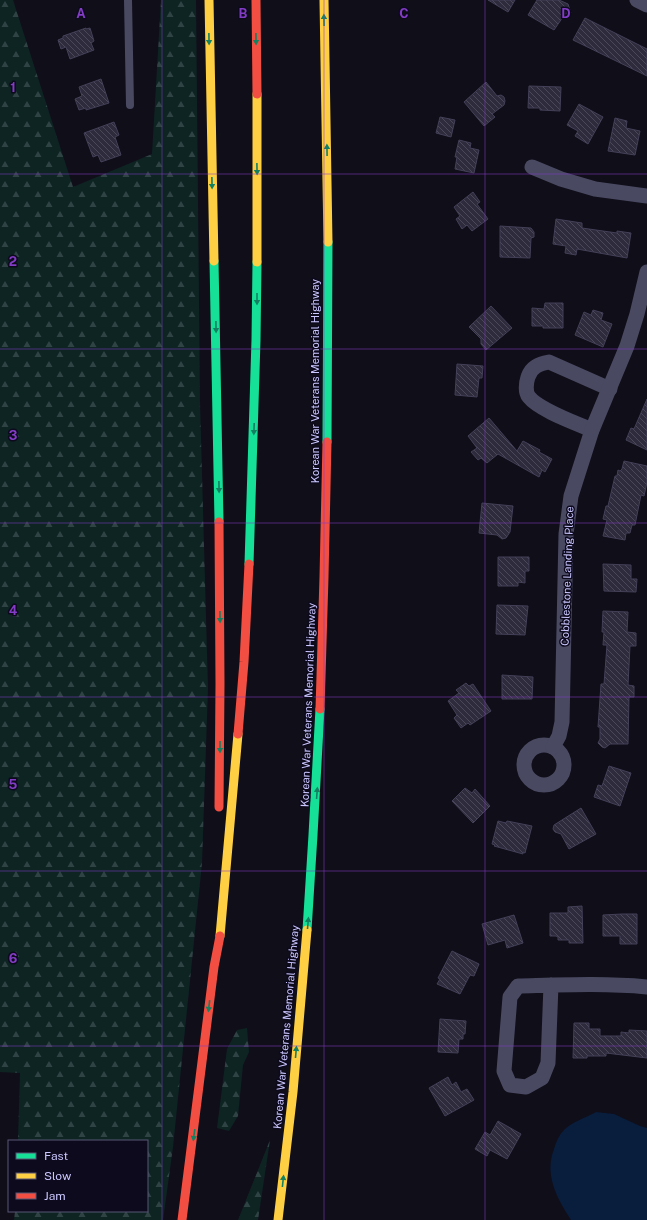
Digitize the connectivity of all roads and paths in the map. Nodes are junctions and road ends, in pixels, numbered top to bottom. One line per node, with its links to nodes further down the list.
1 (128, 0): 7 (lane)
2 (209, 0): 14 (highway, one-way to 14)
3 (256, 0): 16 (highway, one-way to 16)
4 (324, 0): 20 (highway, Korean War Veterans Memorial Highway, one-way to 4)
5 (637, 0): 6 (street)
6 (647, 5)
7 (130, 105)
8 (532, 167): 9 (street)
9 (647, 196)
10 (647, 272): 11 (street, Cobblestone Landing Place)
11 (610, 389): 12 (street, Cobblestone Landing Place); 12 (street)
12 (592, 430): 13 (street, Cobblestone Landing Place)
13 (554, 747)
14 (218, 816)
15 (211, 933): 16 (highway)
16 (214, 967): 19 (highway, one-way to 19)
17 (551, 985): 17 (street); 18 (street)
18 (647, 987)
19 (182, 1220)
20 (278, 1220)

